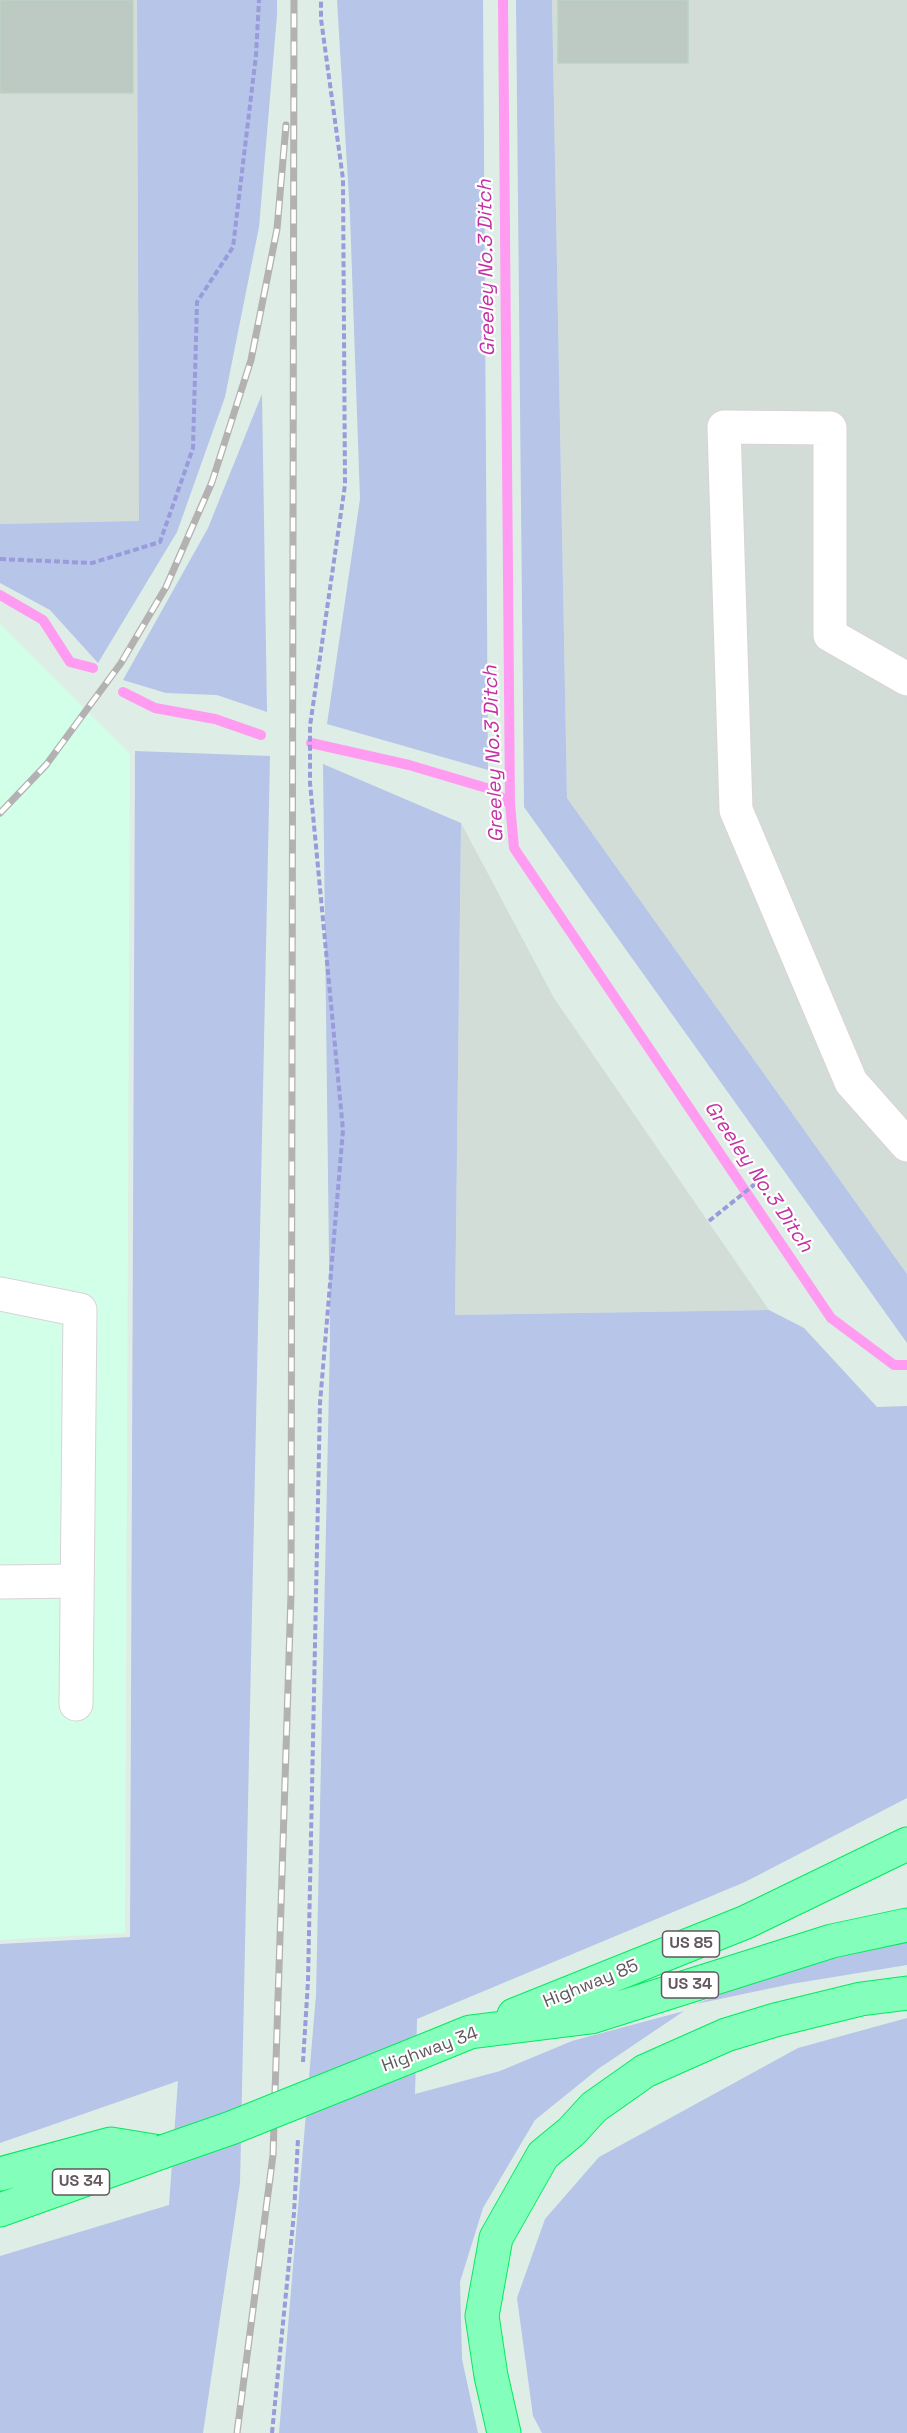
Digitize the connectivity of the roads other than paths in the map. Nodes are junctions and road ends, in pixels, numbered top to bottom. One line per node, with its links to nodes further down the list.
1 (907, 679): 2 (lane)
2 (907, 1145)
3 (0, 1294): 4 (lane)
4 (76, 1581): 5 (lane); 6 (lane)
5 (0, 1582)
6 (76, 1704)
7 (907, 1844): 10 (highway, Highway 85 / US 85)
8 (907, 1925): 10 (highway, Highway 34 / US 34)
9 (907, 1993): 14 (highway)
10 (470, 2032): 11 (highway, Highway 34 / US 34, bridge)
11 (162, 2152): 12 (highway); 13 (highway, Highway 34 / US 34)
12 (0, 2174)
13 (0, 2210)
14 (504, 2433)

